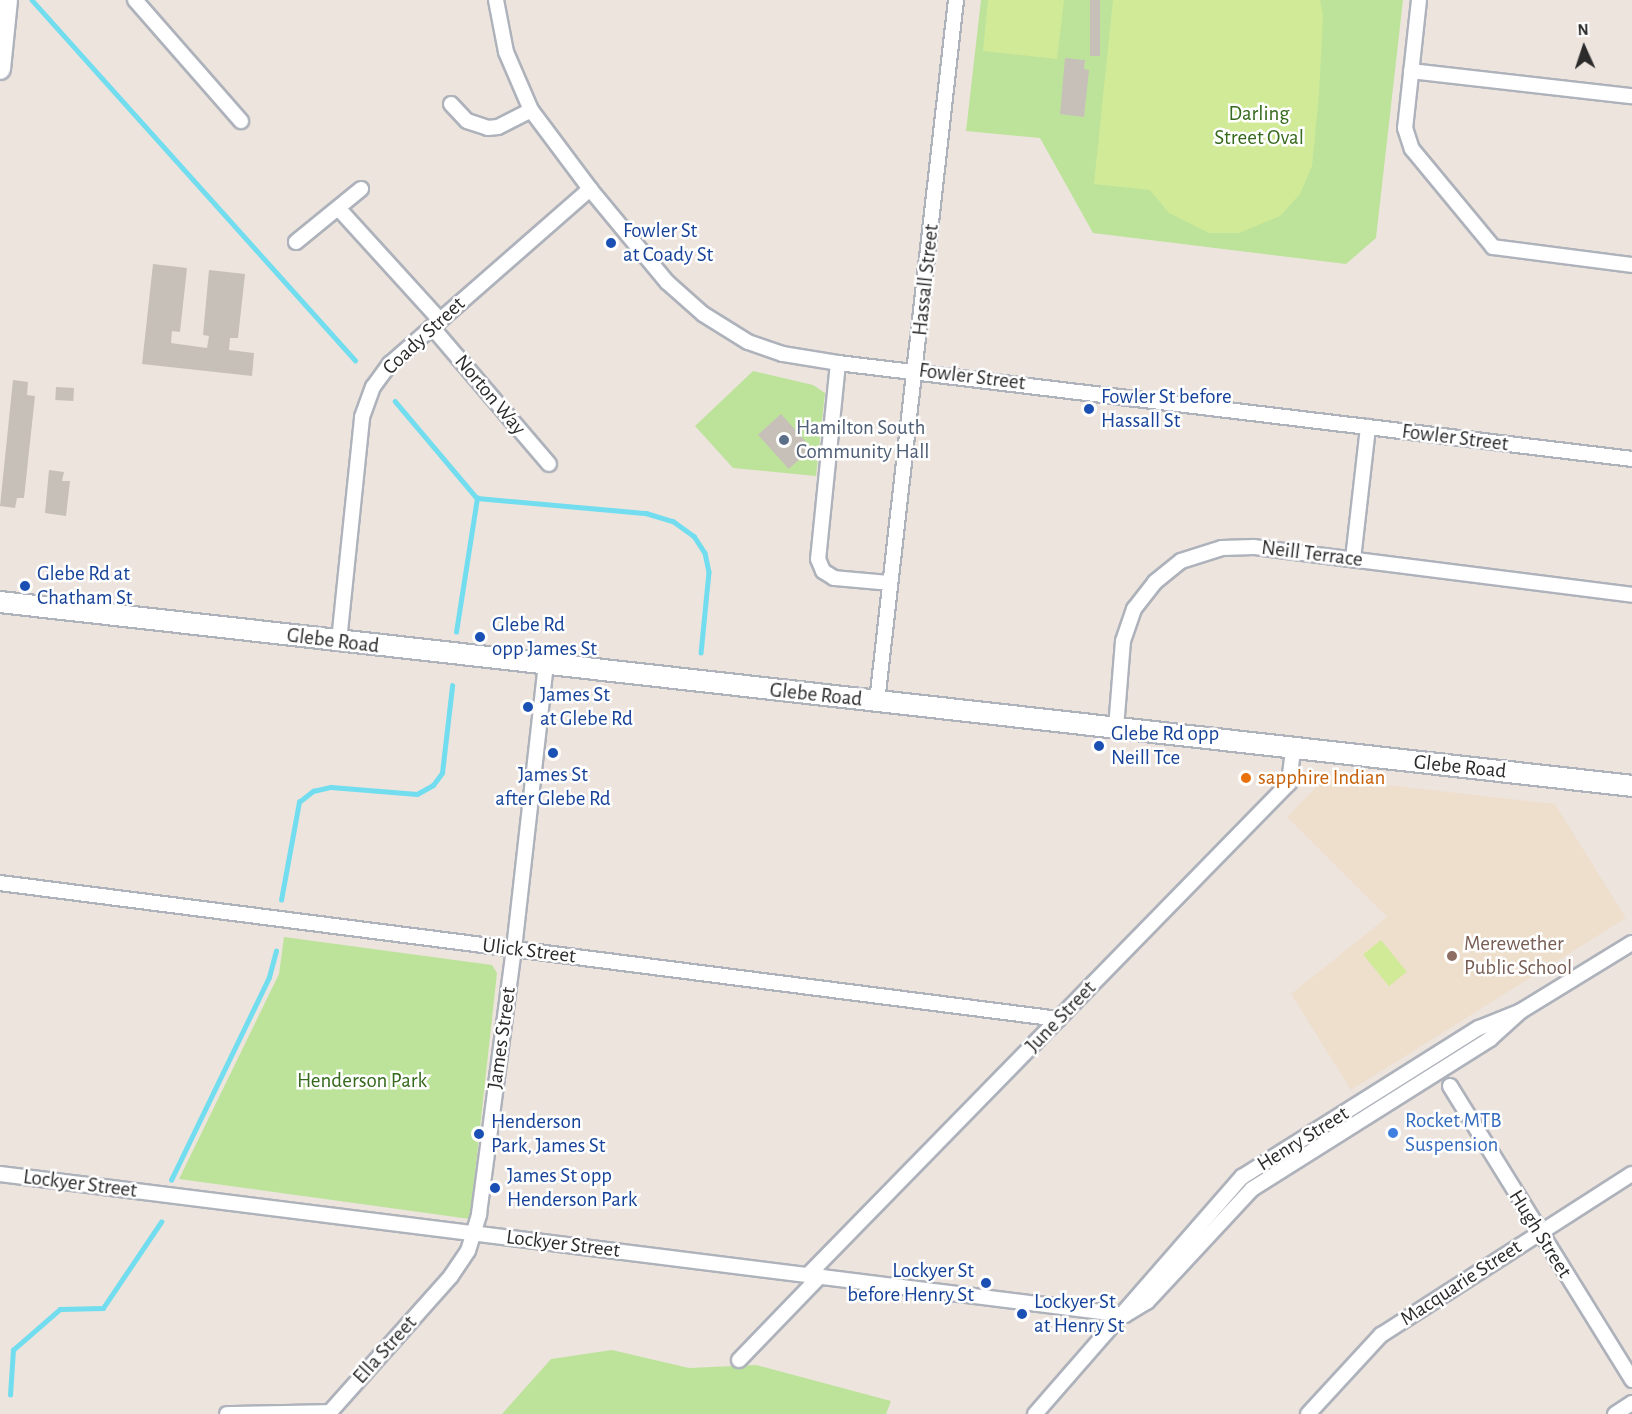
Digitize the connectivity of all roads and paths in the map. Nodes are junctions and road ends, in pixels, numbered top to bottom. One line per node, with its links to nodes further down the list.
1 (7, 0): 6 (main road)
2 (135, 0): 11 (street)
3 (495, 0): 10 (street, Fowler Street)
4 (956, 0): 19 (street, Hassall Street)
5 (1419, 0): 7 (street)
6 (0, 69)
7 (1411, 71): 8 (street); 16 (street)
8 (1632, 96)
9 (451, 104): 10 (street)
10 (531, 110): 13 (street, Fowler Street)
11 (241, 121)
12 (361, 189): 14 (street)
13 (590, 189): 17 (street, Coady Street); 18 (street, Fowler Street)
14 (339, 209): 15 (street); 17 (street, Norton Way)
15 (296, 242)
16 (1632, 265)
17 (436, 323): 22 (street, Norton Way); 27 (street, Coady Street)
18 (838, 363): 19 (street, Fowler Street); 24 (street)
19 (916, 370): 20 (street, Fowler Street); 24 (street, Hassall Street)
20 (1368, 427): 21 (street, Fowler Street); 23 (street)
21 (1632, 459)
22 (549, 464)
23 (1353, 559): 25 (street, Neill Terrace); 30 (street, Neill Terrace)
24 (890, 583): 29 (street, Hassall Street)
25 (1632, 596)
26 (0, 602): 27 (main road, Glebe Road)
27 (339, 641): 28 (main road, Glebe Road)
28 (546, 665): 29 (main road, Glebe Road); 35 (street, James Street)
29 (877, 702): 30 (main road, Glebe Road)
30 (1116, 728): 31 (main road, Glebe Road)
31 (1293, 748): 32 (main road, Glebe Road); 36 (street, June Street)
32 (1632, 786)
33 (0, 883): 35 (street, Ulick Street)
34 (1632, 942): 43 (street, Henry Street)
35 (514, 949): 36 (street, Ulick Street); 40 (street, James Street)
36 (1058, 1019): 42 (street, June Street)
37 (1450, 1086): 41 (street, Hugh Street)
38 (0, 1174): 40 (street, Lockyer Street)
39 (1632, 1174): 41 (street, Macquarie Street)
40 (475, 1233): 42 (street, Lockyer Street); 47 (street, Ella Street)
41 (1539, 1233): 45 (street, Hugh Street); 49 (street, Macquarie Street)
42 (814, 1276): 43 (street, Lockyer Street); 44 (street, June Street)
43 (1125, 1315): 48 (street, Henry Street)
44 (739, 1360)
45 (1632, 1380)
46 (1632, 1403): 50 (street)
47 (227, 1414)
48 (1035, 1414)
49 (1308, 1414)
50 (1615, 1414)

